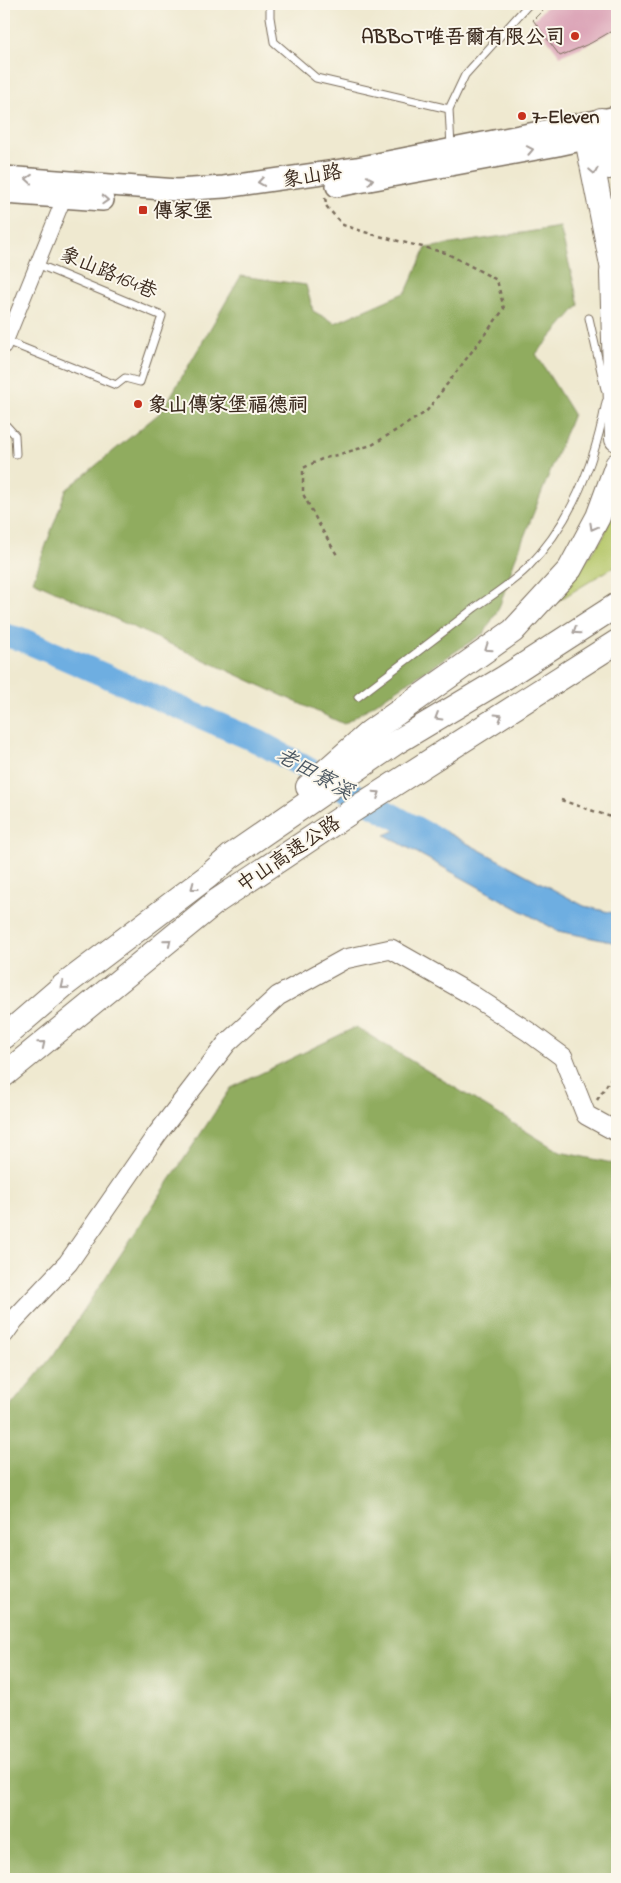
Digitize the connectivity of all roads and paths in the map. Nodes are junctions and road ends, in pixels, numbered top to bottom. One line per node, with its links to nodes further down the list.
1 (270, 4): 3 (lane)
2 (529, 4): 3 (lane)
3 (449, 109): 5 (lane)
4 (602, 128): 5 (main road, 象山路); 10 (highway); 12 (highway, one-way to 12)
5 (453, 156): 7 (main road, 象山路, one-way to 5); 8 (main road, 象山路, one-way to 8)
6 (4, 177): 8 (main road, 象山路, one-way to 6)
7 (322, 188): 8 (main road, 象山路, one-way to 7); 19 (path)
8 (66, 190): 9 (main road, 象山路); 11 (street, 象山路164巷)
9 (4, 193)
10 (617, 213)
11 (36, 264): 14 (street, 象山路164巷); 14 (lane, 象山路164巷)
12 (615, 281): 16 (highway)
13 (589, 318): 24 (lane)
14 (5, 343)
15 (4, 423): 17 (lane)
16 (617, 439)
17 (16, 454)
18 (617, 465): 27 (highway, one-way to 27)
19 (338, 555)
20 (617, 605): 27 (highway, 中山高速公路, one-way to 27)
21 (617, 642): 23 (highway, 中山高速公路)
22 (617, 650): 23 (highway)
23 (584, 664): 30 (highway, 中山高速公路, one-way to 23)
24 (358, 697)
25 (562, 800): 26 (path)
26 (617, 819)
27 (231, 856): 28 (highway, 中山高速公路, one-way to 28)
28 (4, 1037)
29 (617, 1070): 31 (path)
30 (4, 1075)
31 (586, 1115): 32 (street); 33 (street)
32 (617, 1132)
33 (4, 1334)

